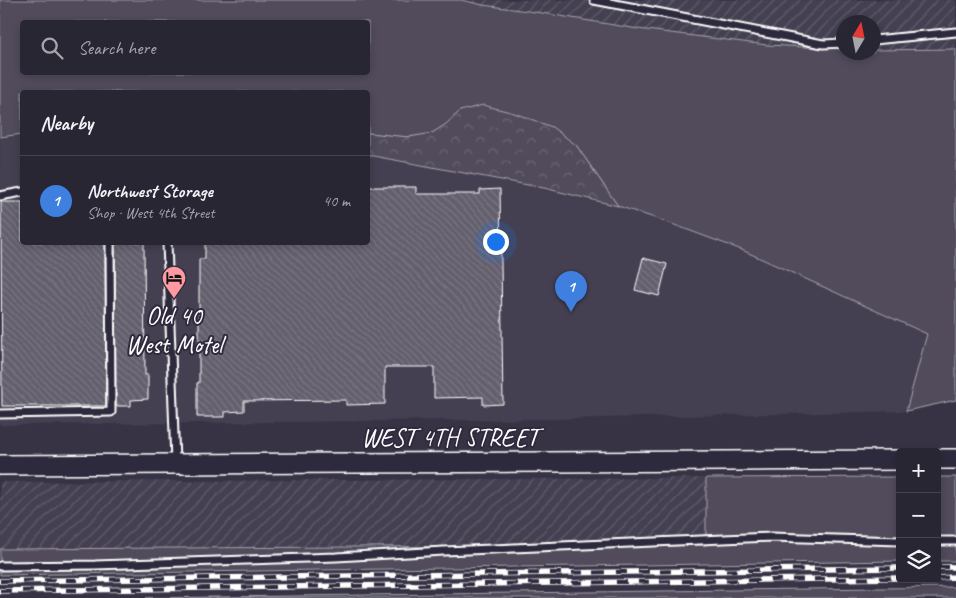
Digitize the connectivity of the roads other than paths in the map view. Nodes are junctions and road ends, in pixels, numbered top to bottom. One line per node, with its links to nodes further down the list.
1 (594, 0): 4 (lane)
2 (956, 32): 3 (lane)
3 (881, 39)
4 (836, 43)
5 (20, 192): 6 (lane)
6 (0, 196)
7 (110, 245): 9 (lane)
8 (167, 245): 13 (lane)
9 (0, 414)
10 (956, 459): 12 (main road)
11 (896, 460): 13 (main road, WEST 4TH STREET)
12 (941, 460)
13 (176, 464): 14 (main road, WEST 4TH STREET)
14 (0, 465)
15 (896, 540): 18 (lane)
16 (941, 541): 17 (lane)
17 (956, 541)
18 (0, 566)

